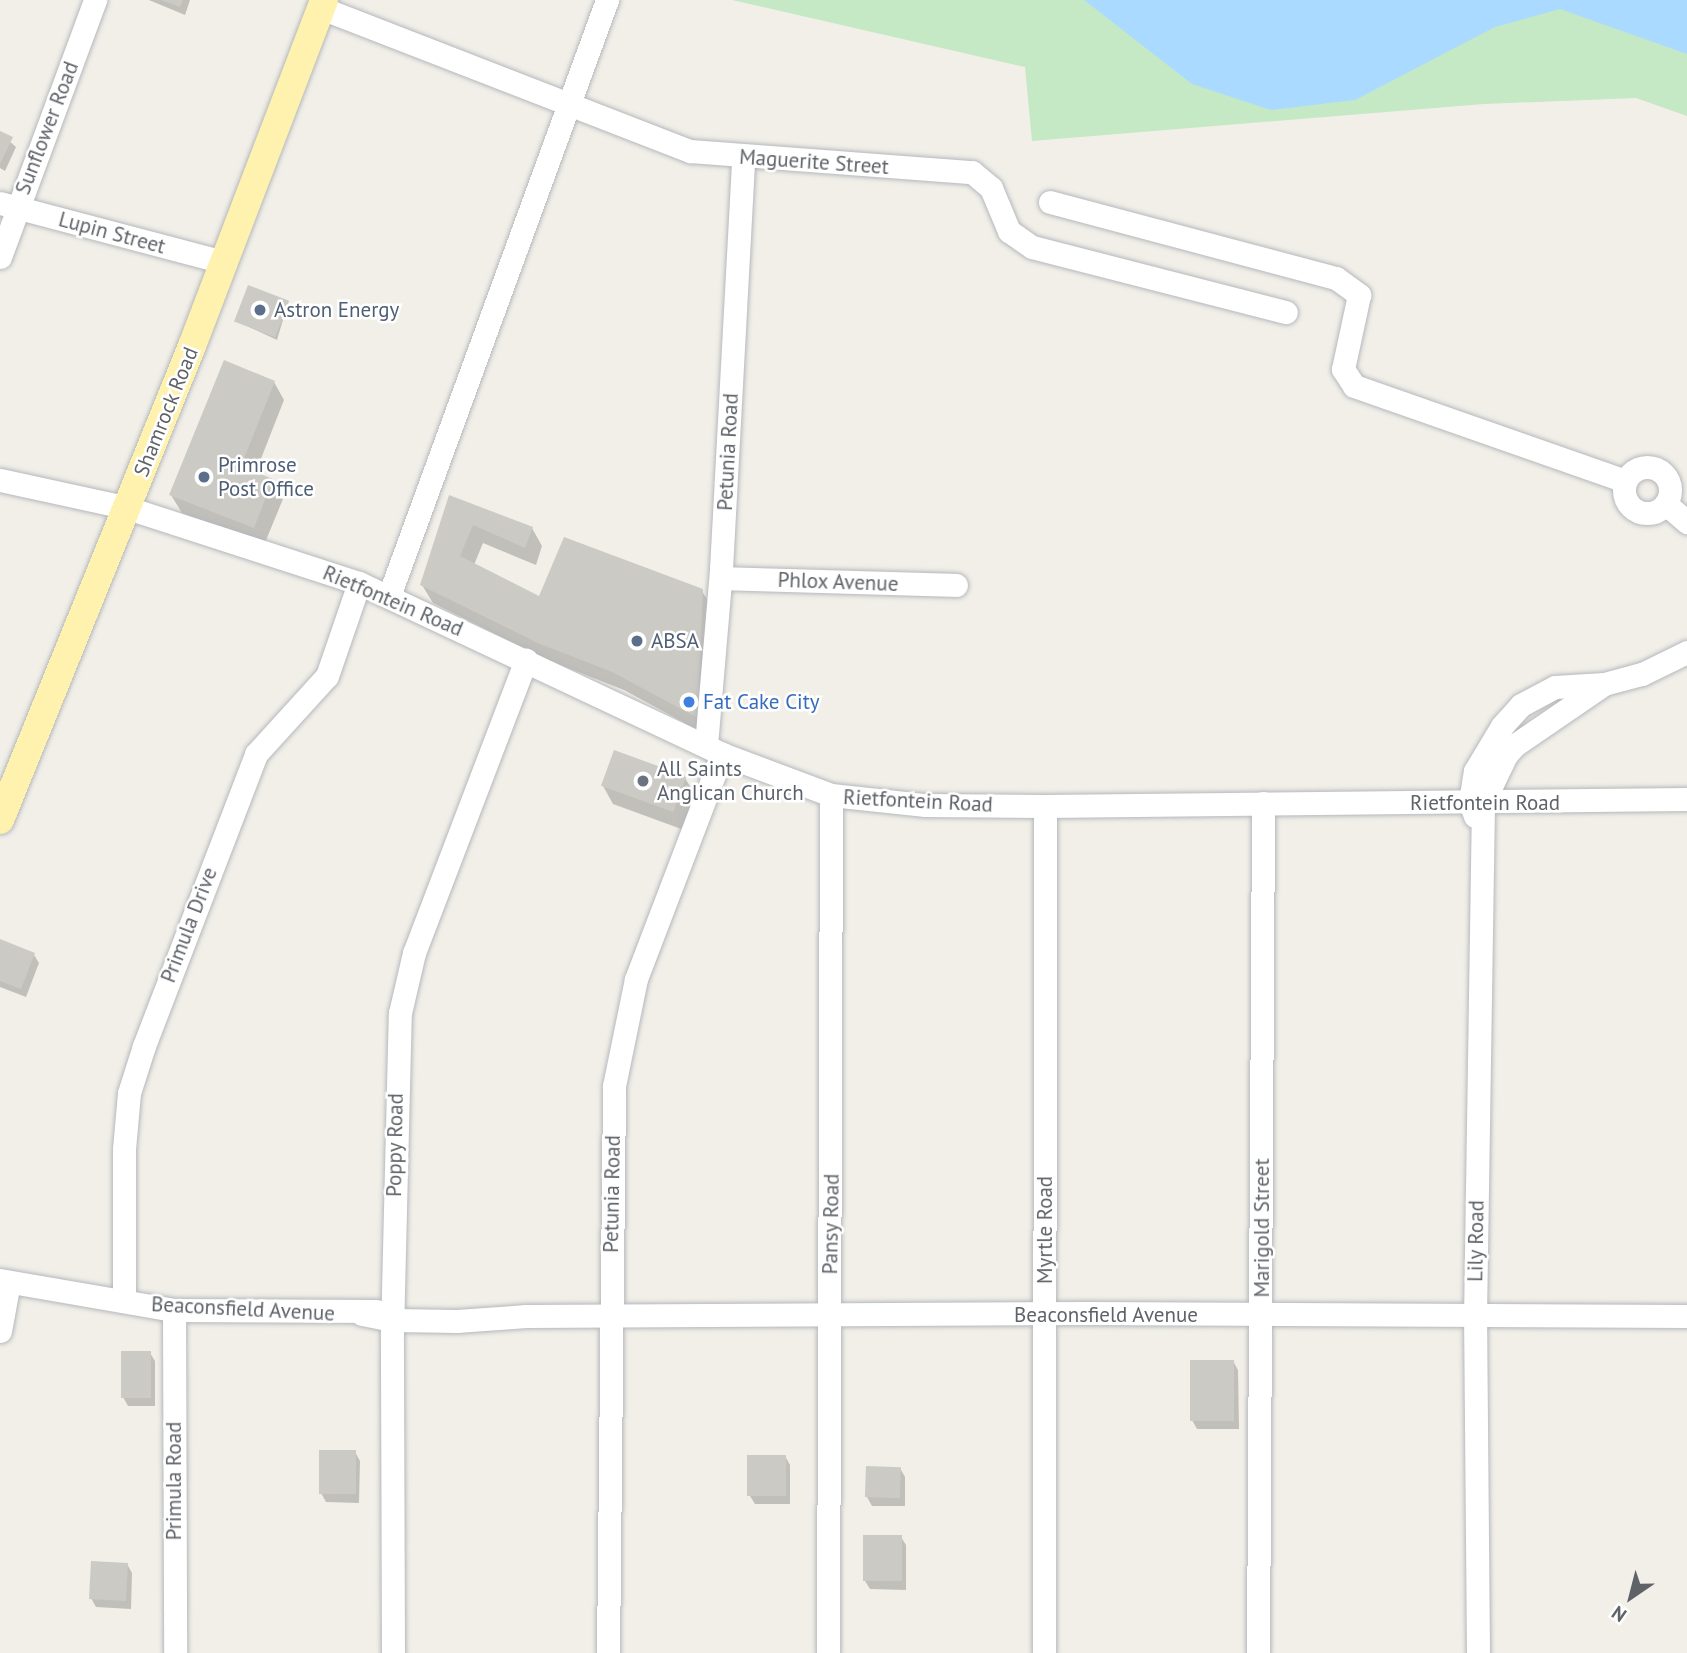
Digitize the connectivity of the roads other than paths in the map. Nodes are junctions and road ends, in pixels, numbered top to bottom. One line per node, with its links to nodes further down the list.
1 (95, 0): 7 (street, Sunflower Road)
2 (607, 0): 4 (street)
3 (323, 4): 4 (street, Maguerite Street); 9 (main road, Shamrock Road)
4 (568, 107): 5 (street, Maguerite Street); 19 (street)
5 (743, 158): 10 (street, Maguerite Street); 16 (street, Petunia Road)
6 (1050, 202): 12 (street)
7 (9, 206): 8 (street, Sunflower Road); 9 (street, Lupin Street)
8 (0, 257)
9 (224, 262): 14 (main road, Shamrock Road)
10 (1286, 312)
11 (0, 480): 14 (street, Rietfontein Road)
12 (1625, 481): 13 (street); 13 (street)
13 (1667, 504): 15 (street)
14 (128, 508): 17 (street, Rietfontein Road); 28 (main road, Shamrock Road)
15 (1687, 522)
16 (721, 578): 18 (street, Phlox Avenue); 22 (street, Petunia Road)
17 (359, 583): 19 (street, Rietfontein Road); 30 (street, Primula Drive)
18 (956, 585)
19 (389, 596): 21 (street, Rietfontein Road)
20 (1687, 652): 26 (street)
21 (526, 660): 22 (street, Rietfontein Road); 34 (street, Poppy Road)
22 (714, 749): 23 (street, Rietfontein Road); 36 (street, Petunia Road)
23 (831, 795): 27 (street, Rietfontein Road); 32 (street, Pansy Road)
24 (1687, 799): 26 (street, Rietfontein Road)
25 (1263, 803): 26 (street, Rietfontein Road); 27 (street, Rietfontein Road); 37 (street, Marigold Street)
26 (1477, 803): 38 (street, Lily Road)
27 (1045, 806): 33 (street, Myrtle Road)
28 (0, 820)
29 (4, 1281): 30 (street, Beaconsfield Avenue); 39 (street)
30 (124, 1301): 31 (street, Beaconsfield Avenue)
31 (174, 1310): 34 (street, Beaconsfield Avenue); 40 (street, Primula Road)
32 (830, 1314): 33 (street, Beaconsfield Avenue); 36 (street, Beaconsfield Avenue); 43 (street, Pansy Road)
33 (1045, 1314): 37 (street, Beaconsfield Avenue); 44 (street, Myrtle Road)
34 (393, 1315): 36 (street, Beaconsfield Avenue); 41 (street, Poppy Road)
35 (1687, 1316): 38 (street, Beaconsfield Avenue)
36 (611, 1317): 42 (street, Petunia Road)
37 (1262, 1317): 38 (street, Beaconsfield Avenue); 45 (street, Marigold Street)
38 (1475, 1318): 46 (street, Lily Road)
39 (0, 1331)
40 (175, 1653)
41 (393, 1653)
42 (608, 1653)
43 (828, 1653)
44 (1044, 1653)
45 (1258, 1653)
46 (1478, 1653)

